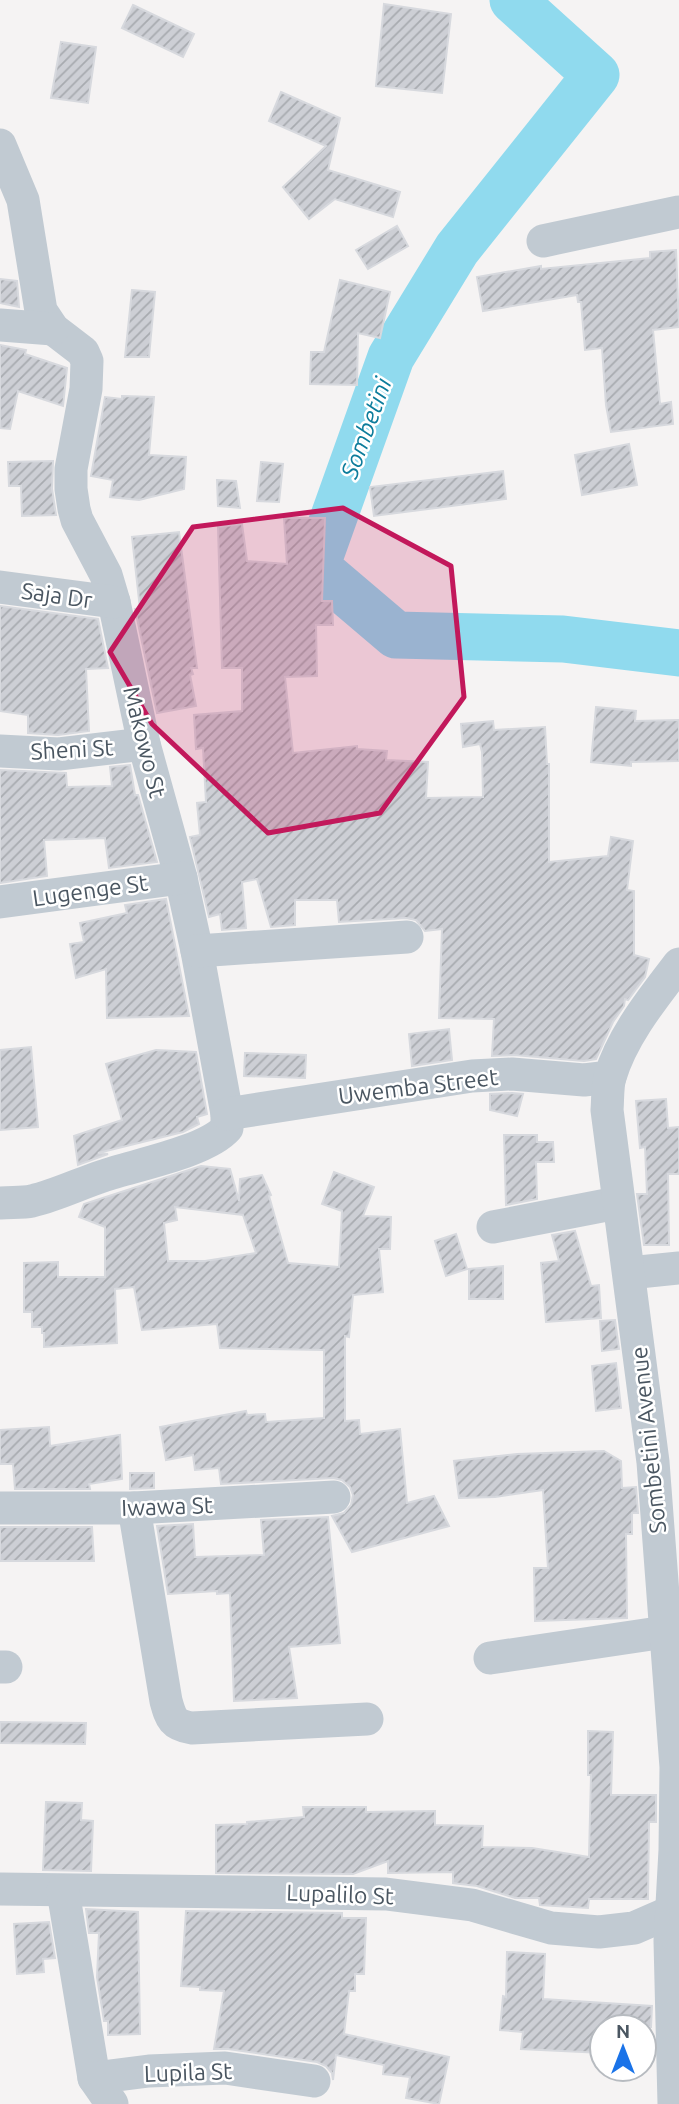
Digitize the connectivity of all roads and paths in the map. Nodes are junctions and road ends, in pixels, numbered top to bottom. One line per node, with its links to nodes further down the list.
1 (0, 145): 5 (street, Makowo St)
2 (679, 212): 3 (street)
3 (543, 241)
4 (0, 325): 5 (street)
5 (53, 329): 7 (street, Makowo St)
6 (0, 587): 7 (street, Saja Dr)
7 (114, 602): 8 (street, Makowo St)
8 (144, 744): 9 (street, Sheni St); 10 (street, Makowo St)
9 (0, 751)
10 (181, 878): 11 (street, Lugenge St); 13 (street, Makowo St)
11 (0, 902)
12 (407, 937): 13 (street)
13 (197, 951): 16 (street, Makowo St)
14 (679, 964): 15 (street, Sombetini Avenue)
15 (610, 1077): 16 (street, Uwemba Street); 18 (street, Sombetini Avenue)
16 (227, 1114): 17 (street)
17 (0, 1203)
18 (617, 1203): 19 (street); 21 (street, Sombetini Avenue)
19 (493, 1227)
20 (679, 1268): 21 (street)
21 (629, 1273): 25 (street, Sombetini Avenue)
22 (334, 1497): 24 (street, Iwawa St)
23 (0, 1508): 24 (street, Iwawa St)
24 (134, 1508): 27 (street)
25 (665, 1632): 26 (street); 28 (street, Sombetini Avenue)
26 (490, 1658)
27 (367, 1719)
28 (677, 1850): 31 (street, Sombetini Avenue)
29 (0, 1889): 30 (street, Lupalilo St)
30 (63, 1891): 31 (street, Lupalilo St); 33 (street)
31 (673, 1911): 34 (street, Sombetini Avenue)
32 (314, 2081): 33 (street, Lupila St)
33 (103, 2091)
34 (674, 2104)

